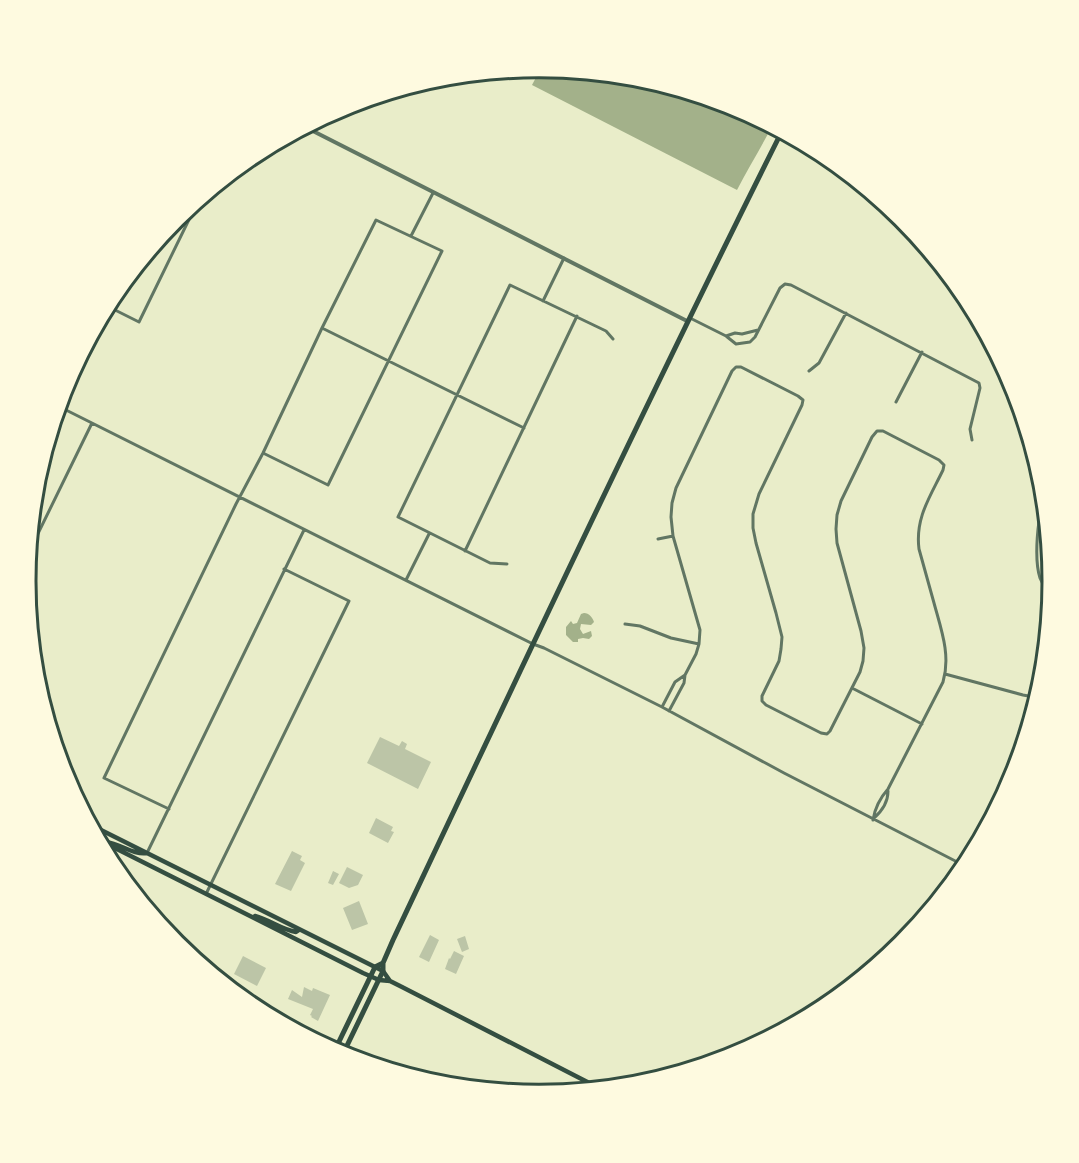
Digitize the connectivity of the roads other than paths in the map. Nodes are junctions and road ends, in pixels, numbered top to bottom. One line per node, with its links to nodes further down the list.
1 (314, 132): 3 (street)
2 (778, 138): 11 (main road)
3 (434, 193): 5 (street); 6 (street)
4 (189, 220): 8 (street)
5 (411, 236): 12 (street); 19 (street)
6 (564, 258): 7 (street); 11 (street)
7 (543, 301): 10 (street); 21 (street)
8 (116, 310)
9 (846, 313): 13 (street); 18 (street); 20 (street)
10 (577, 316): 16 (street); 25 (street)
11 (688, 319): 15 (street); 41 (main road)
12 (322, 328): 19 (street); 27 (street)
13 (758, 330): 14 (street); 17 (street)
14 (742, 334): 15 (street); 17 (street)
15 (726, 336): 17 (street)
16 (613, 339)
17 (743, 344)
18 (922, 352): 22 (street); 26 (street)
19 (389, 361): 21 (street); 27 (street)
20 (809, 371)
21 (457, 395): 25 (street); 32 (street)
22 (896, 402)
23 (67, 410): 24 (street)
24 (92, 423): 28 (street); 31 (street)
25 (524, 428): 35 (street)
26 (972, 440)
27 (263, 453): 28 (street)
28 (240, 497): 30 (street); 51 (street)
29 (1039, 518): 39 (street)
30 (304, 530): 37 (street); 38 (street)
31 (38, 533)
32 (429, 534): 35 (street); 38 (street)
33 (673, 536): 34 (street); 42 (street); 45 (street)
34 (658, 539)
35 (465, 551): 36 (street)
36 (507, 564)
37 (284, 569): 51 (street); 58 (street)
38 (405, 581): 41 (street)
39 (1043, 584)
40 (625, 624): 42 (street)
41 (532, 644): 47 (street); 62 (main road)
42 (699, 644): 44 (street)
43 (945, 674): 45 (street); 46 (street); 49 (street)
44 (685, 675): 47 (street); 48 (street)
45 (852, 688): 49 (street)
46 (1029, 696)
47 (662, 707): 48 (street)
48 (669, 711): 52 (street)
49 (922, 724): 50 (street)
50 (888, 789): 52 (street); 52 (street)
51 (168, 809): 56 (street)
52 (873, 820): 57 (street)
53 (102, 830): 56 (main road)
54 (109, 842): 56 (main road)
55 (112, 846): 59 (main road)
56 (147, 853): 58 (main road)
57 (957, 862)
58 (210, 886): 59 (street); 61 (main road)
59 (206, 894): 60 (main road)
60 (245, 914): 61 (main road); 65 (main road)
61 (299, 930): 63 (main road)
62 (383, 963): 63 (main road); 64 (main road)
63 (375, 967): 64 (main road); 65 (main road)
64 (383, 971): 66 (main road); 67 (main road)
65 (370, 976): 66 (main road); 68 (main road)
66 (379, 980): 67 (main road); 69 (main road)
67 (390, 981): 70 (main road)
68 (338, 1043)
69 (346, 1047)
70 (588, 1083)

